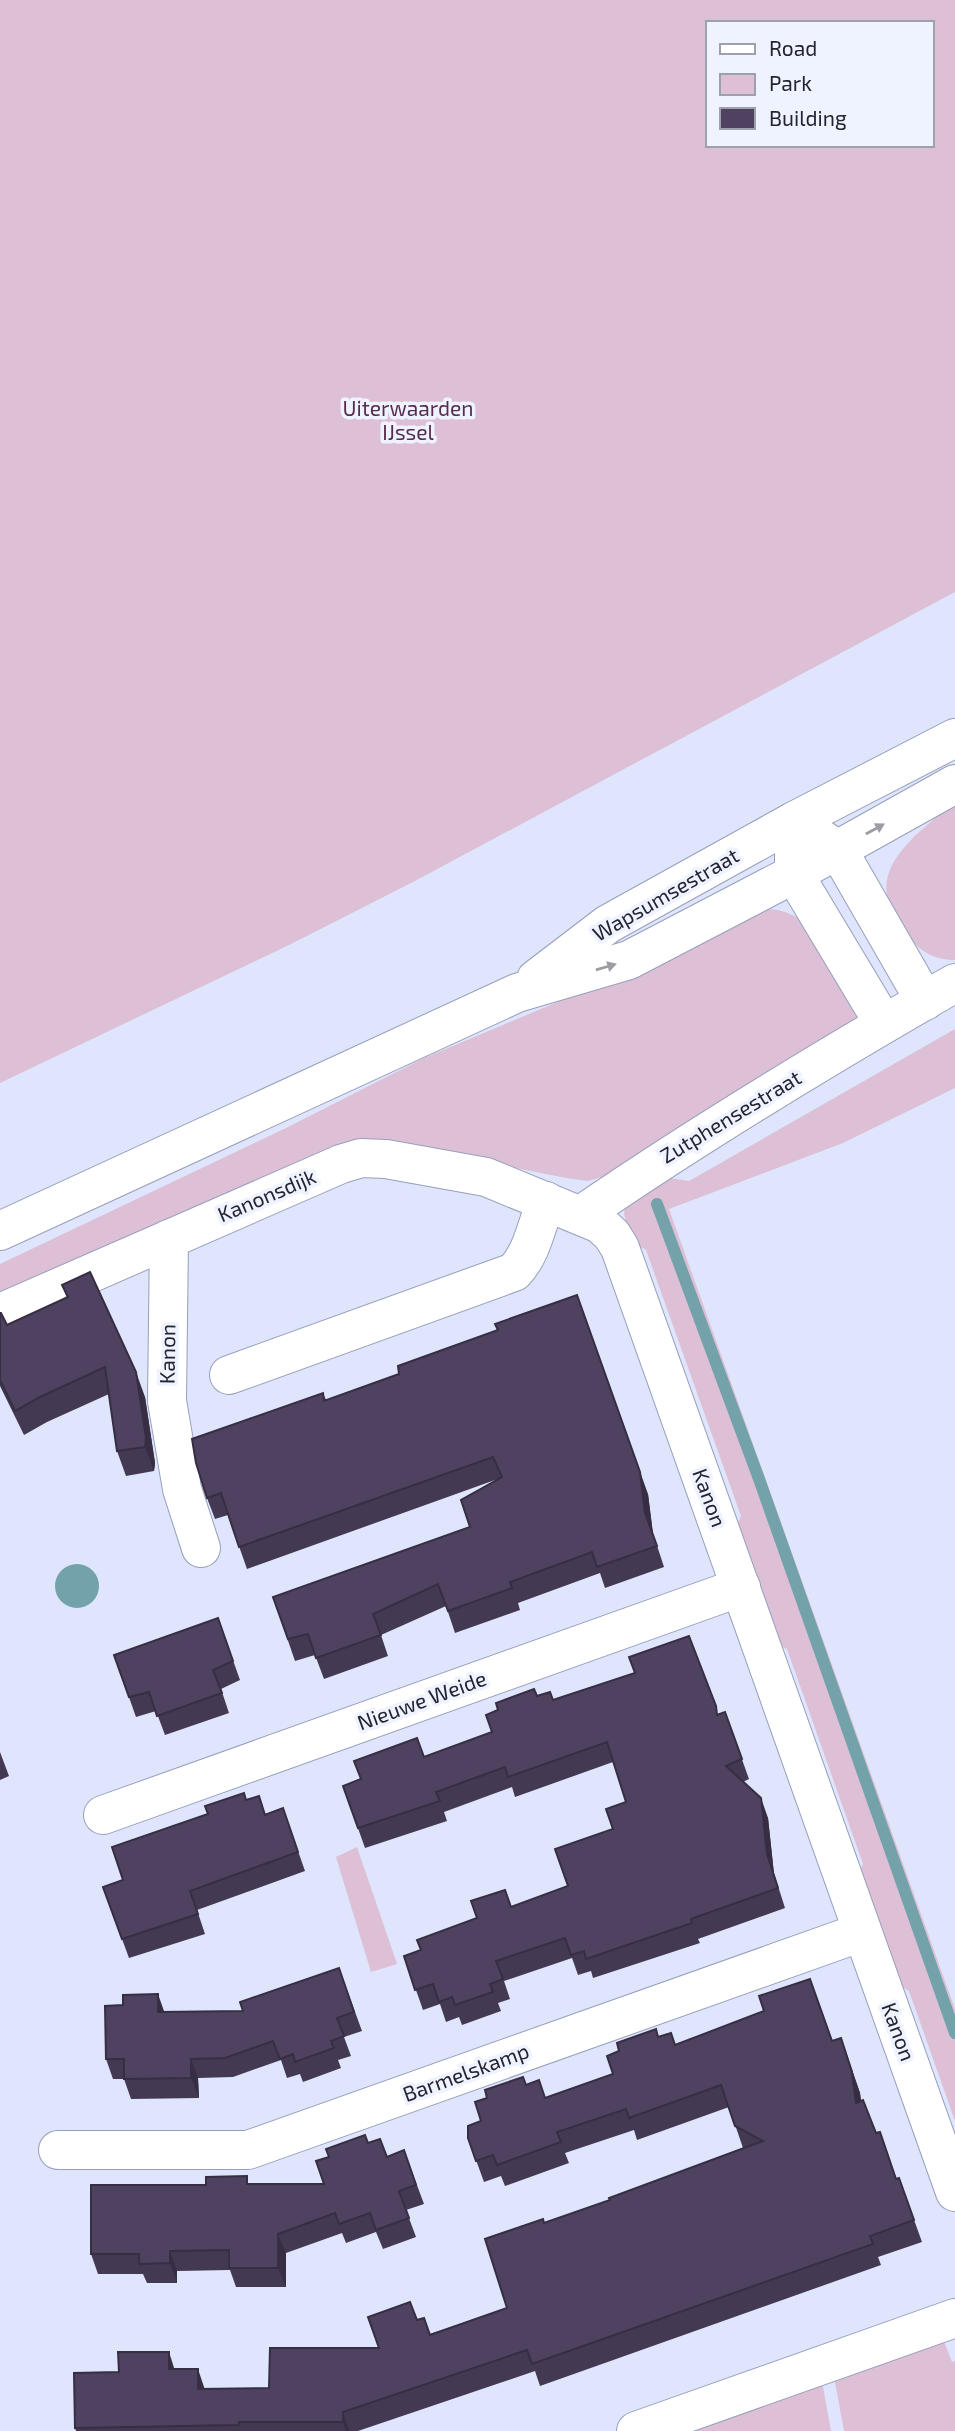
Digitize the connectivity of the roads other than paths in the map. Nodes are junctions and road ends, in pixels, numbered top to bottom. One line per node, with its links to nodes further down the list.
1 (955, 738): 3 (street, Wapsumsestraat)
2 (955, 784): 4 (street, Wapsumsestraat, one-way to 2)
3 (794, 821): 4 (street, Zutphensestraat); 5 (street); 7 (street, Wapsumsestraat)
4 (838, 850): 5 (street, Wapsumsestraat); 6 (street, Zutphensestraat)
5 (794, 874): 7 (street, Wapsumsestraat, one-way to 5); 8 (street)
6 (940, 992): 8 (street, Zutphensestraat)
7 (517, 993): 11 (street)
8 (884, 1024): 10 (street, Zutphensestraat)
9 (546, 1201): 10 (street, Kanon); 12 (street, Kanonsdijk); 14 (street)
10 (581, 1215): 16 (street, Kanon)
11 (0, 1231)
12 (169, 1239): 13 (street, Kanonsdijk); 15 (street, Kanon)
13 (0, 1313)
14 (229, 1375)
15 (201, 1548)
16 (741, 1587): 17 (street, Nieuwe Weide); 18 (street, Kanon)
17 (103, 1815)
18 (862, 1932): 19 (street, Barmelskamp); 20 (street, Kanon)
19 (58, 2150)
20 (955, 2192)
21 (955, 2318): 22 (street)
22 (636, 2431)

